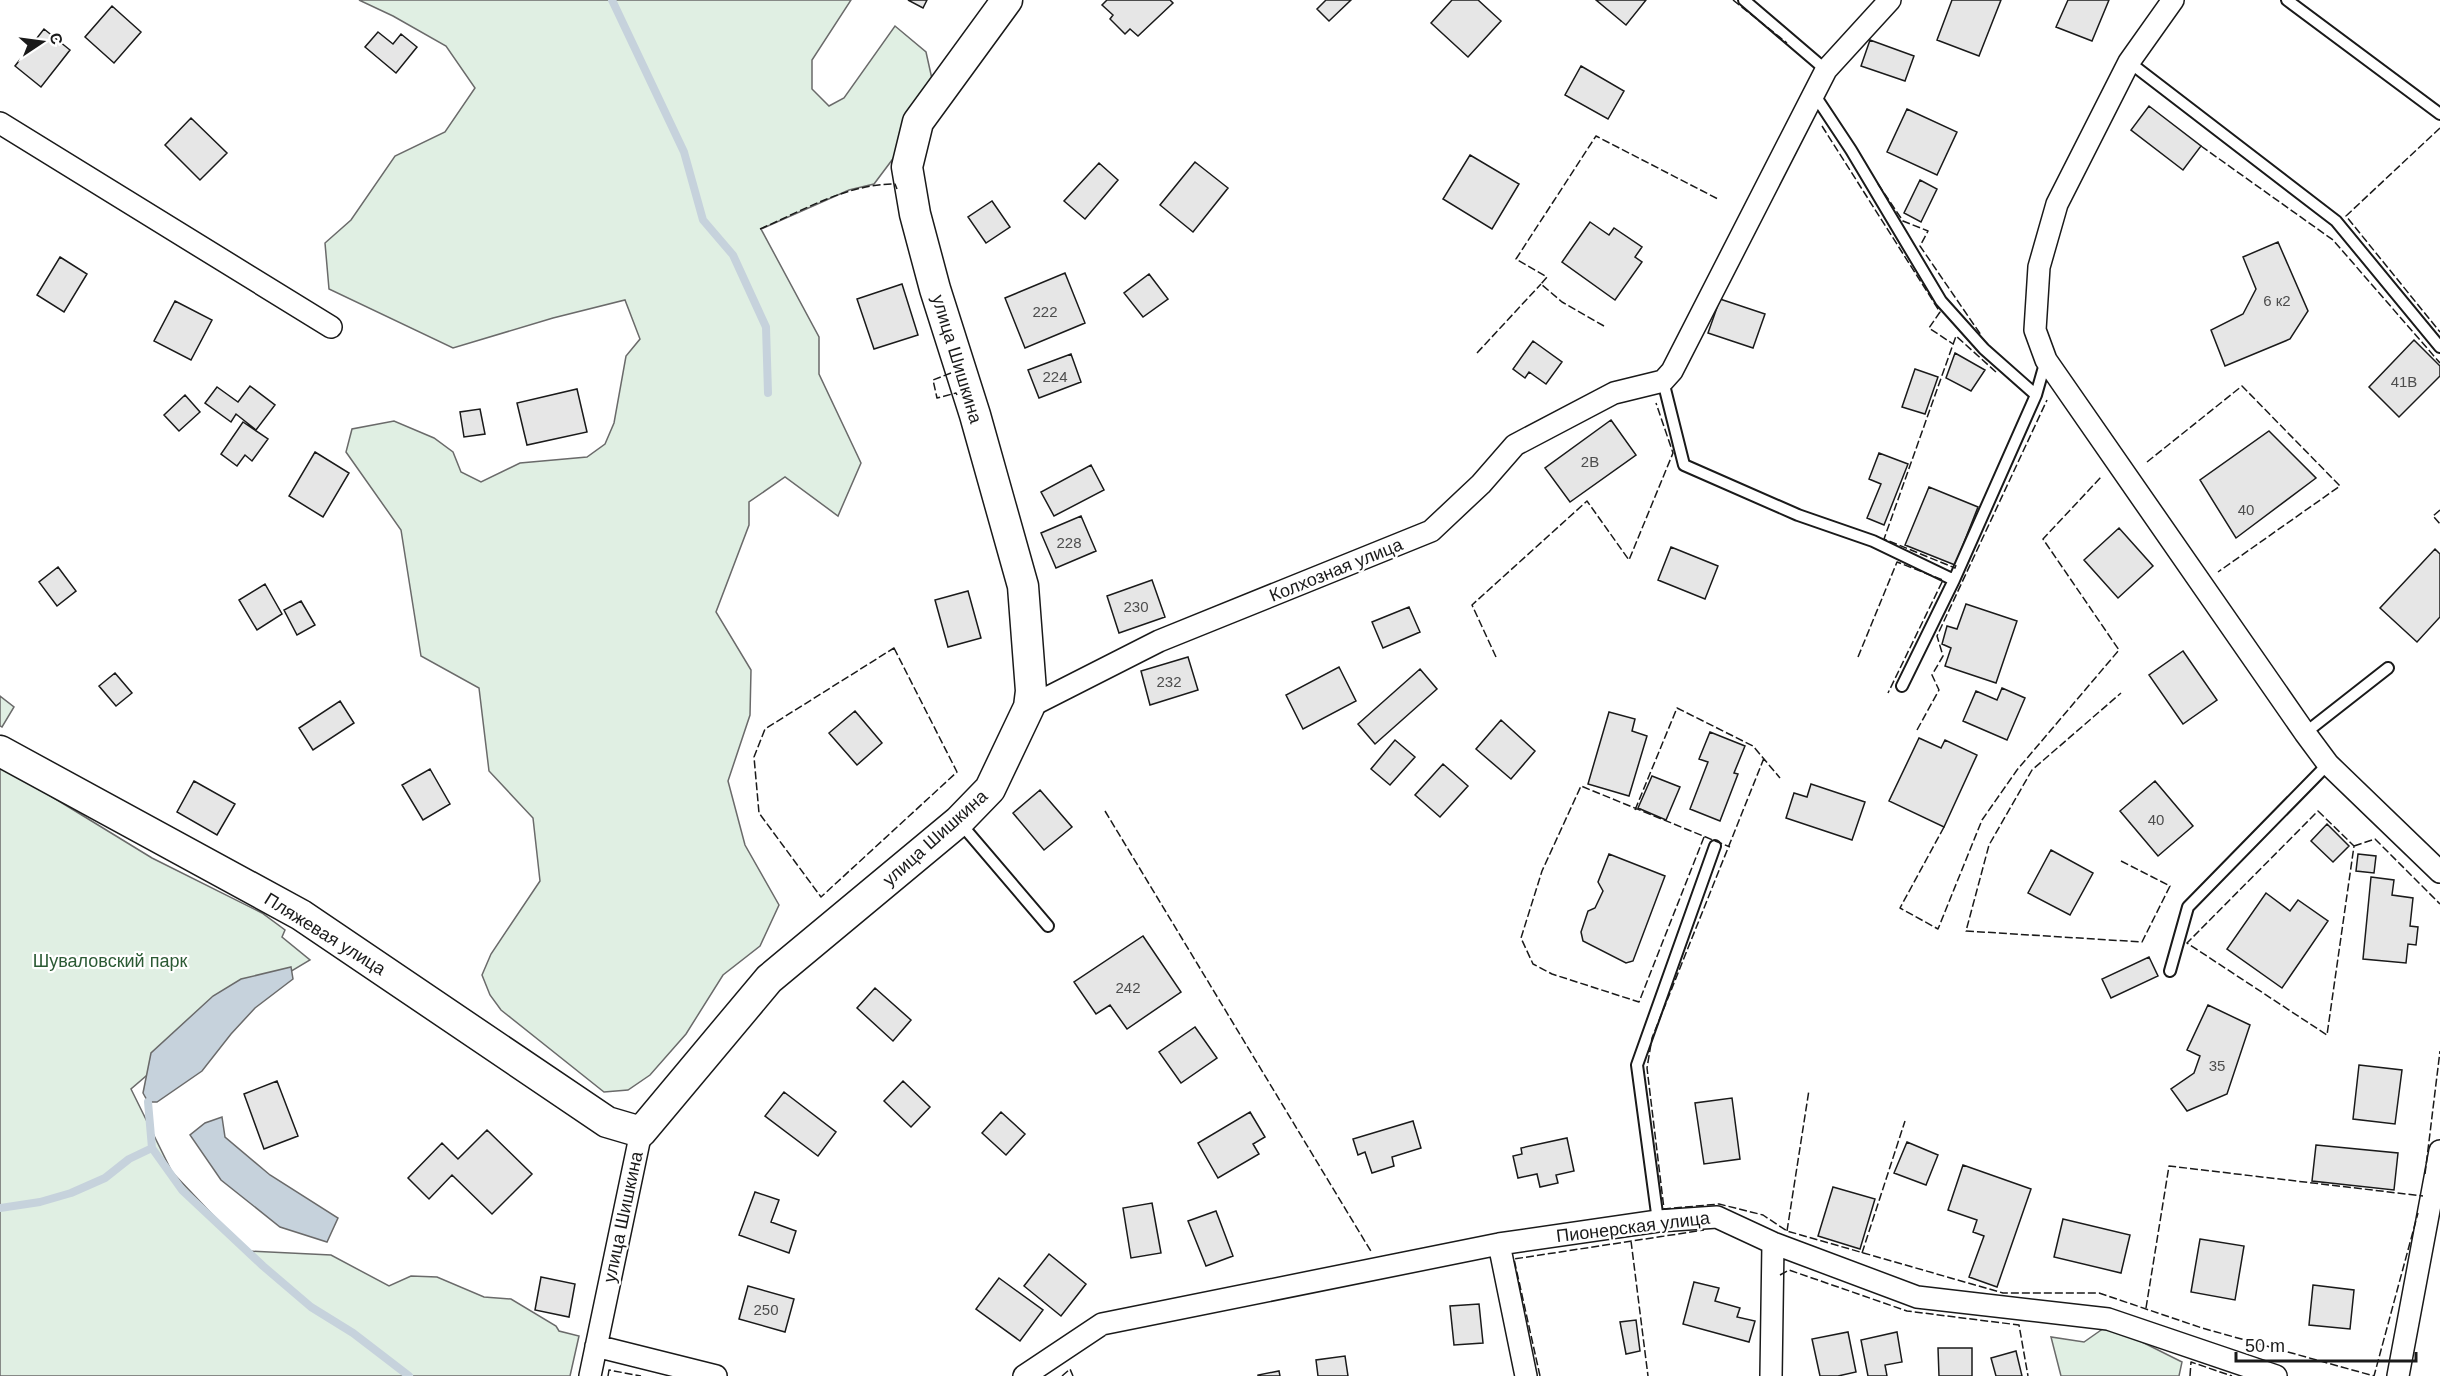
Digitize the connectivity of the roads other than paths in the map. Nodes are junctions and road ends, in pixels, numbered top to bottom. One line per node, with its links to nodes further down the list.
1 (1007, 0): 19 (street, улица Шишкина)
2 (1744, 0): 7 (lane)
3 (1890, 0): 7 (street)
4 (2173, 0): 6 (street)
5 (2288, 0): 9 (lane)
6 (2129, 62): 12 (lane); 13 (street)
7 (1826, 70): 8 (street)
8 (1815, 94): 14 (street); 15 (lane)
9 (2440, 114)
10 (0, 123): 11 (street)
11 (331, 327)
12 (2440, 347)
13 (2046, 360): 15 (lane); 20 (street)
14 (1663, 381): 16 (lane); 19 (street, Колхозная улица)
15 (2036, 395): 16 (lane)
16 (1954, 580): 18 (lane)
17 (2388, 668): 20 (lane)
18 (1902, 686)
19 (1029, 706): 23 (street, улица Шишкина)
20 (2305, 733): 22 (street)
21 (0, 751): 28 (street, Пляжевая улица)
22 (2328, 764): 25 (street); 27 (lane)
23 (959, 821): 26 (lane); 28 (street, улица Шишкина)
24 (1715, 846): 30 (lane)
25 (2440, 872)
26 (1048, 926)
27 (2170, 971)
28 (641, 1132): 33 (street, улица Шишкина)
29 (2440, 1151): 40 (street)
30 (1658, 1221): 31 (street, Пионерская улица); 32 (street, Пионерская улица)
31 (1773, 1243): 38 (street); 39 (street, Пионерская улица)
32 (1500, 1244): 36 (street, Пионерская улица); 37 (street)
33 (596, 1346): 34 (street, улица Шишкина); 35 (street)
34 (590, 1376)
35 (716, 1376)
36 (1024, 1376)
37 (1526, 1376)
38 (1771, 1376)
39 (2276, 1376)
40 (2398, 1376)

